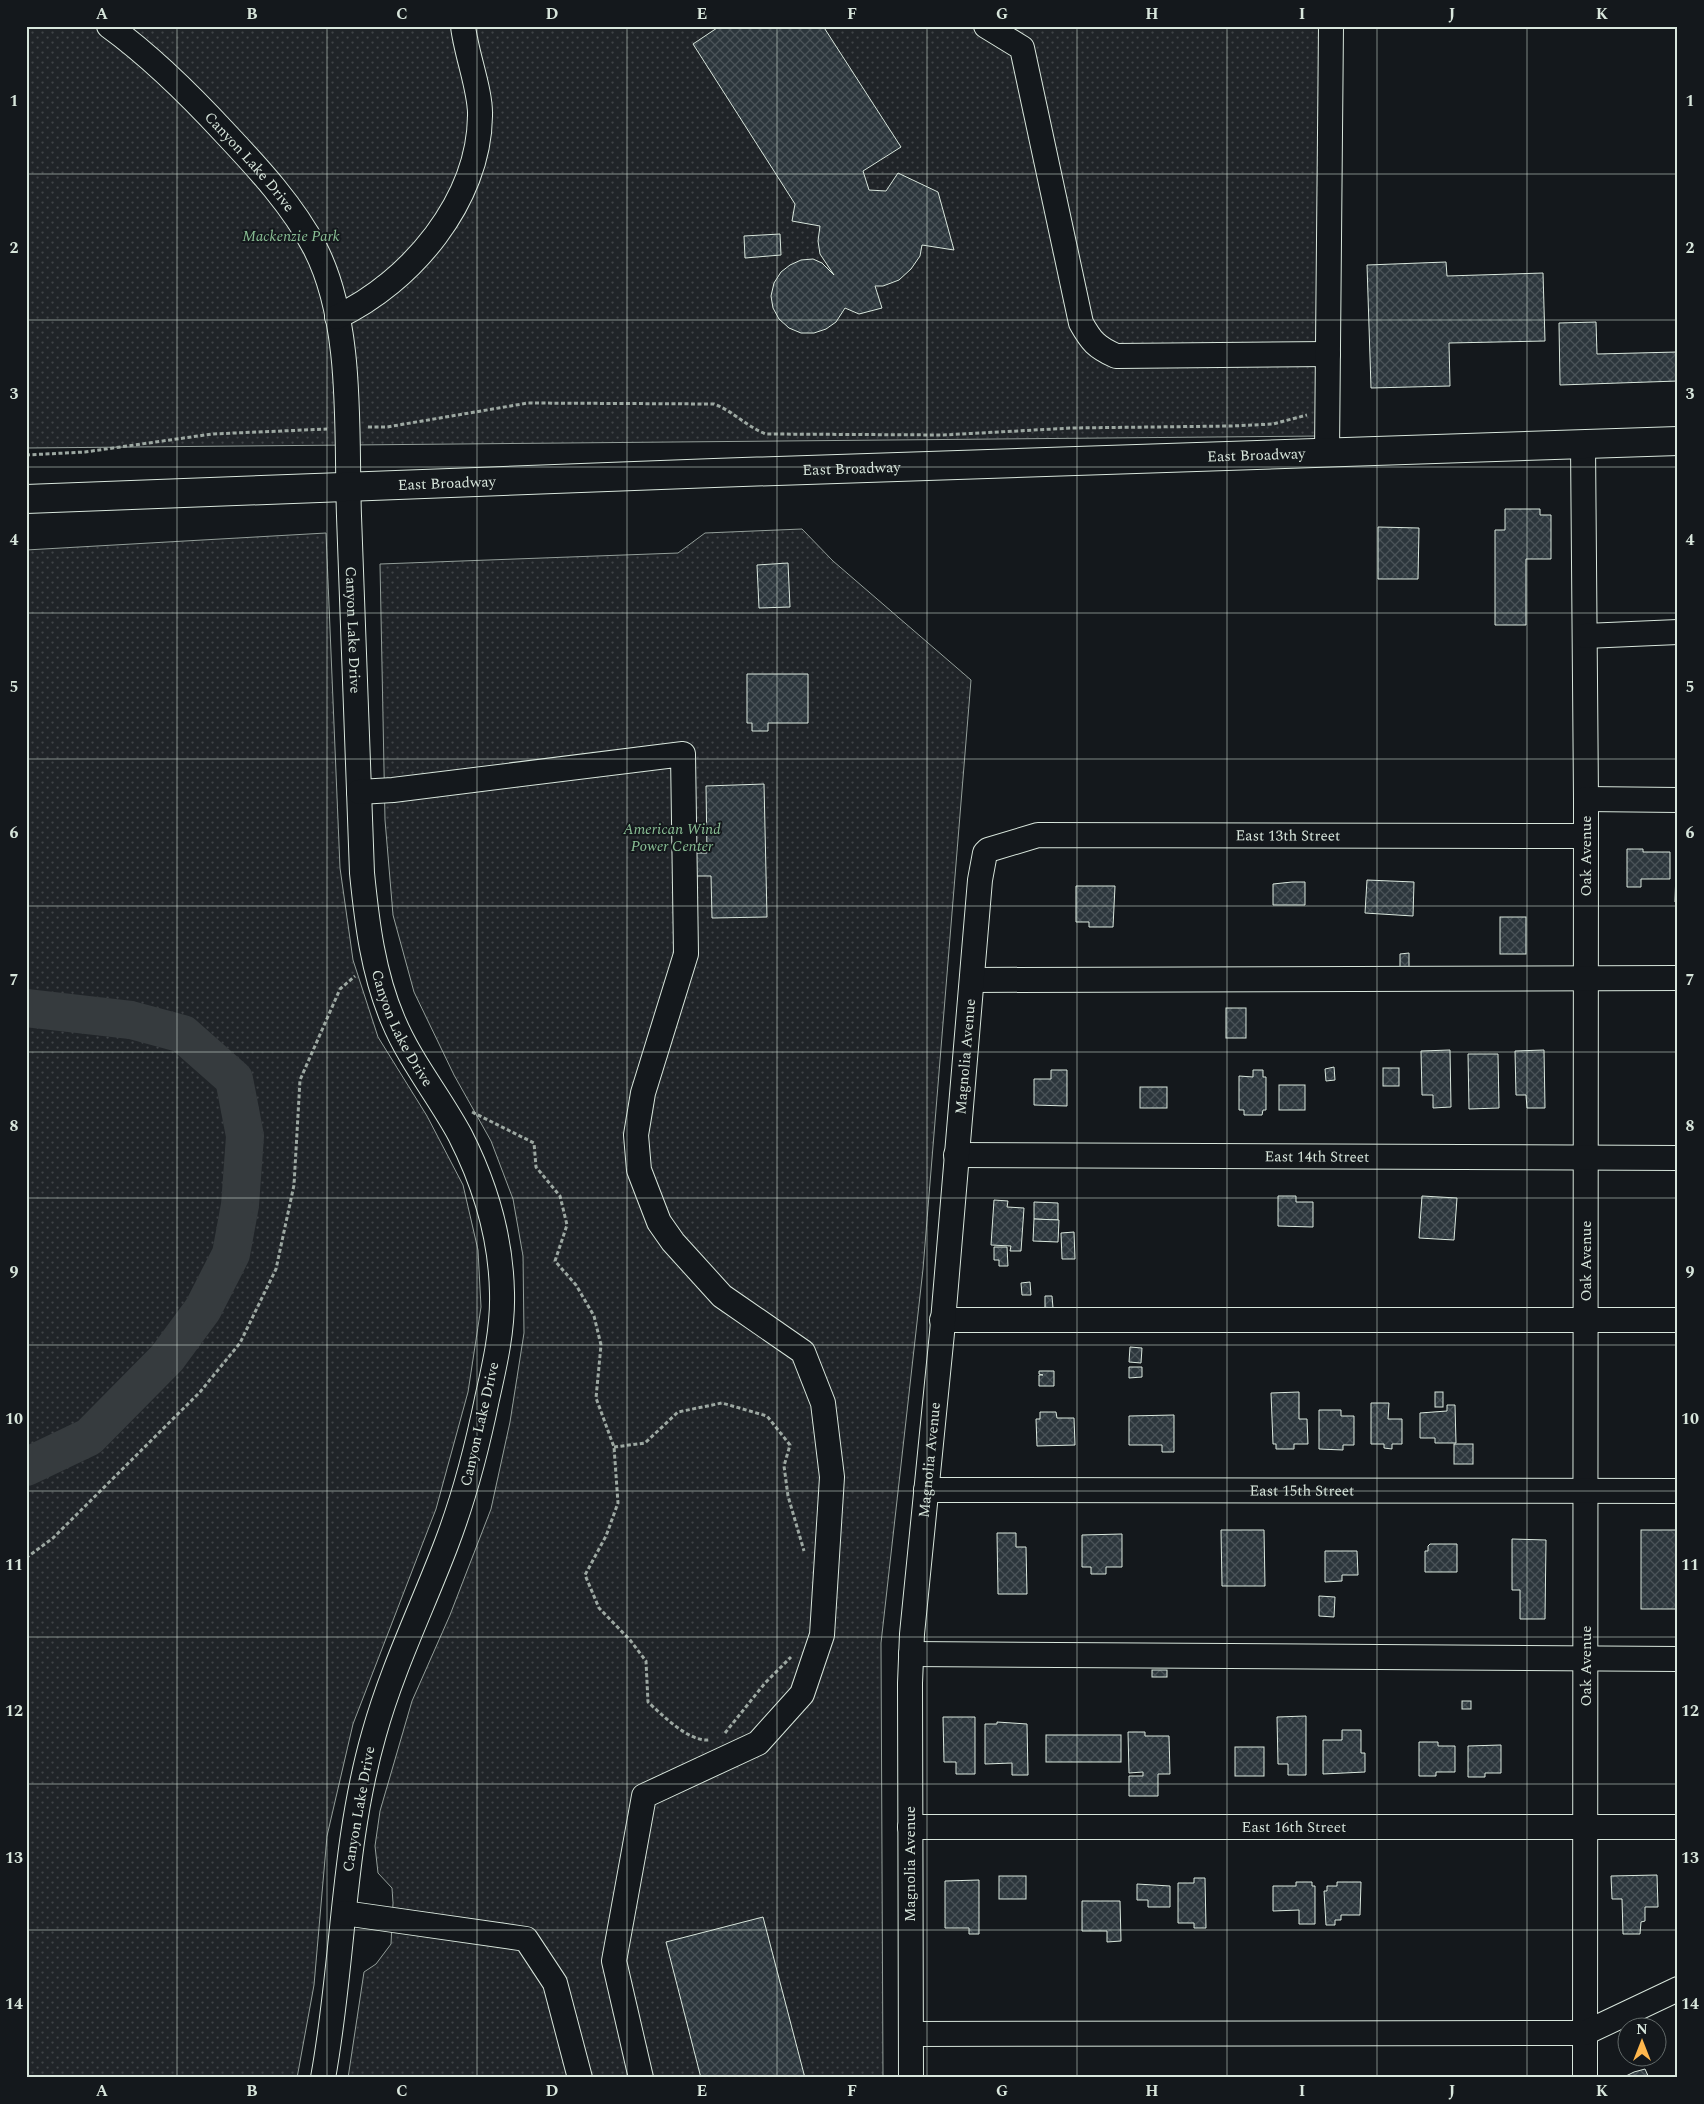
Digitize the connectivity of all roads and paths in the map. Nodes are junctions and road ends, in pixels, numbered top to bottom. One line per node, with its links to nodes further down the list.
1 (109, 26): 5 (street, Canyon Lake Drive)
2 (463, 26): 5 (street)
3 (986, 26): 6 (street)
4 (1331, 26): 6 (street)
5 (337, 317): 8 (street, Canyon Lake Drive)
6 (1328, 354): 7 (street)
7 (1328, 414): 8 (path); 11 (street)
8 (347, 428): 12 (path); 13 (street, Canyon Lake Drive)
9 (1678, 441): 10 (main road, East Broadway)
10 (1583, 444): 11 (main road, East Broadway); 16 (street, Oak Avenue)
11 (1327, 453): 13 (main road, East Broadway)
12 (26, 455)
13 (348, 488): 14 (main road, East Broadway); 17 (street, Canyon Lake Drive)
14 (26, 499)
15 (1678, 632): 16 (street)
16 (1585, 636): 18 (street, Oak Avenue)
17 (359, 792): 22 (street, Canyon Lake Drive); 54 (street)
18 (1586, 799): 19 (street); 20 (street, Oak Avenue)
19 (1678, 800)
20 (1586, 836): 21 (street, East 13th Street); 23 (street, Oak Avenue)
21 (992, 848): 25 (street, Magnolia Avenue)
22 (374, 959): 38 (path); 48 (street, Canyon Lake Drive)
23 (1586, 977): 24 (street); 25 (street); 28 (street, Oak Avenue)
24 (1678, 978)
25 (972, 980): 27 (street, Magnolia Avenue)
26 (467, 1110): 33 (path)
27 (956, 1155): 28 (street, East 14th Street); 30 (street, Magnolia Avenue)
28 (1586, 1158): 29 (street, East 14th Street); 31 (street, Oak Avenue)
29 (1678, 1158)
30 (942, 1320): 31 (street); 34 (street, Magnolia Avenue)
31 (1586, 1320): 32 (street); 35 (street, Oak Avenue)
32 (1678, 1320)
33 (614, 1447): 37 (path); 44 (path)
34 (926, 1490): 35 (street, East 15th Street); 40 (street, Magnolia Avenue)
35 (1586, 1490): 36 (street, East 15th Street); 41 (street, Oak Avenue)
36 (1678, 1491)
37 (804, 1553)
38 (26, 1558)
39 (798, 1650): 43 (path)
40 (911, 1654): 41 (street); 45 (street, Magnolia Avenue)
41 (1586, 1659): 42 (street); 46 (street, Oak Avenue)
42 (1678, 1659)
43 (720, 1739)
44 (711, 1740)
45 (910, 1827): 46 (street, East 16th Street); 51 (street, Magnolia Avenue)
46 (1586, 1827): 47 (street, East 16th Street); 50 (street, Oak Avenue)
47 (1678, 1827)
48 (344, 1913): 52 (street, Canyon Lake Drive); 53 (street)
49 (1678, 1989): 50 (street)
50 (1585, 2032): 51 (street); 56 (street, Oak Avenue)
51 (910, 2034): 55 (street, Magnolia Avenue)
52 (323, 2078)
53 (580, 2078)
54 (641, 2078)
55 (911, 2078)
56 (1585, 2078)

